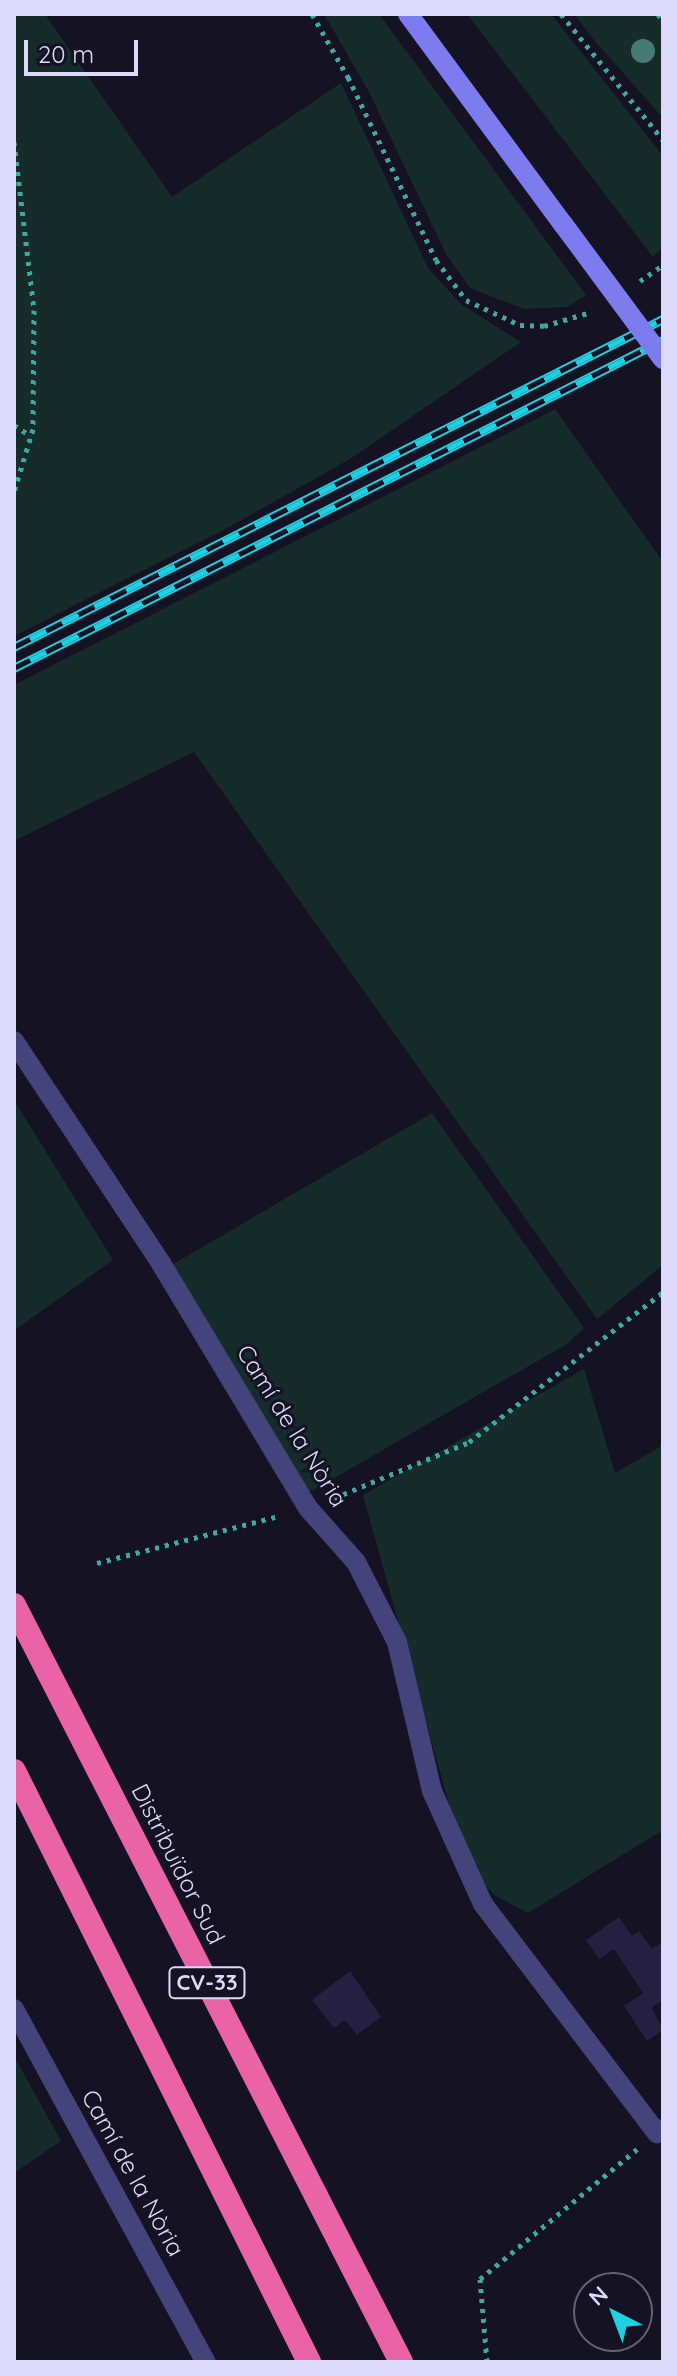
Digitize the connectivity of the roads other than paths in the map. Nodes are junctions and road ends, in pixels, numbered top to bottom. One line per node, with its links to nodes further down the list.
1 (408, 14): 2 (street, bridge)
2 (663, 359)
3 (14, 1041): 7 (street, Camí de la Nòria)
4 (14, 1605): 10 (highway, Distribuïdor Sud / CV-33)
5 (14, 1771): 9 (highway, CV-33)
6 (14, 2009): 8 (street, Camí de la Nòria)
7 (660, 2131)
8 (206, 2362)
9 (309, 2362)
10 (401, 2362)

